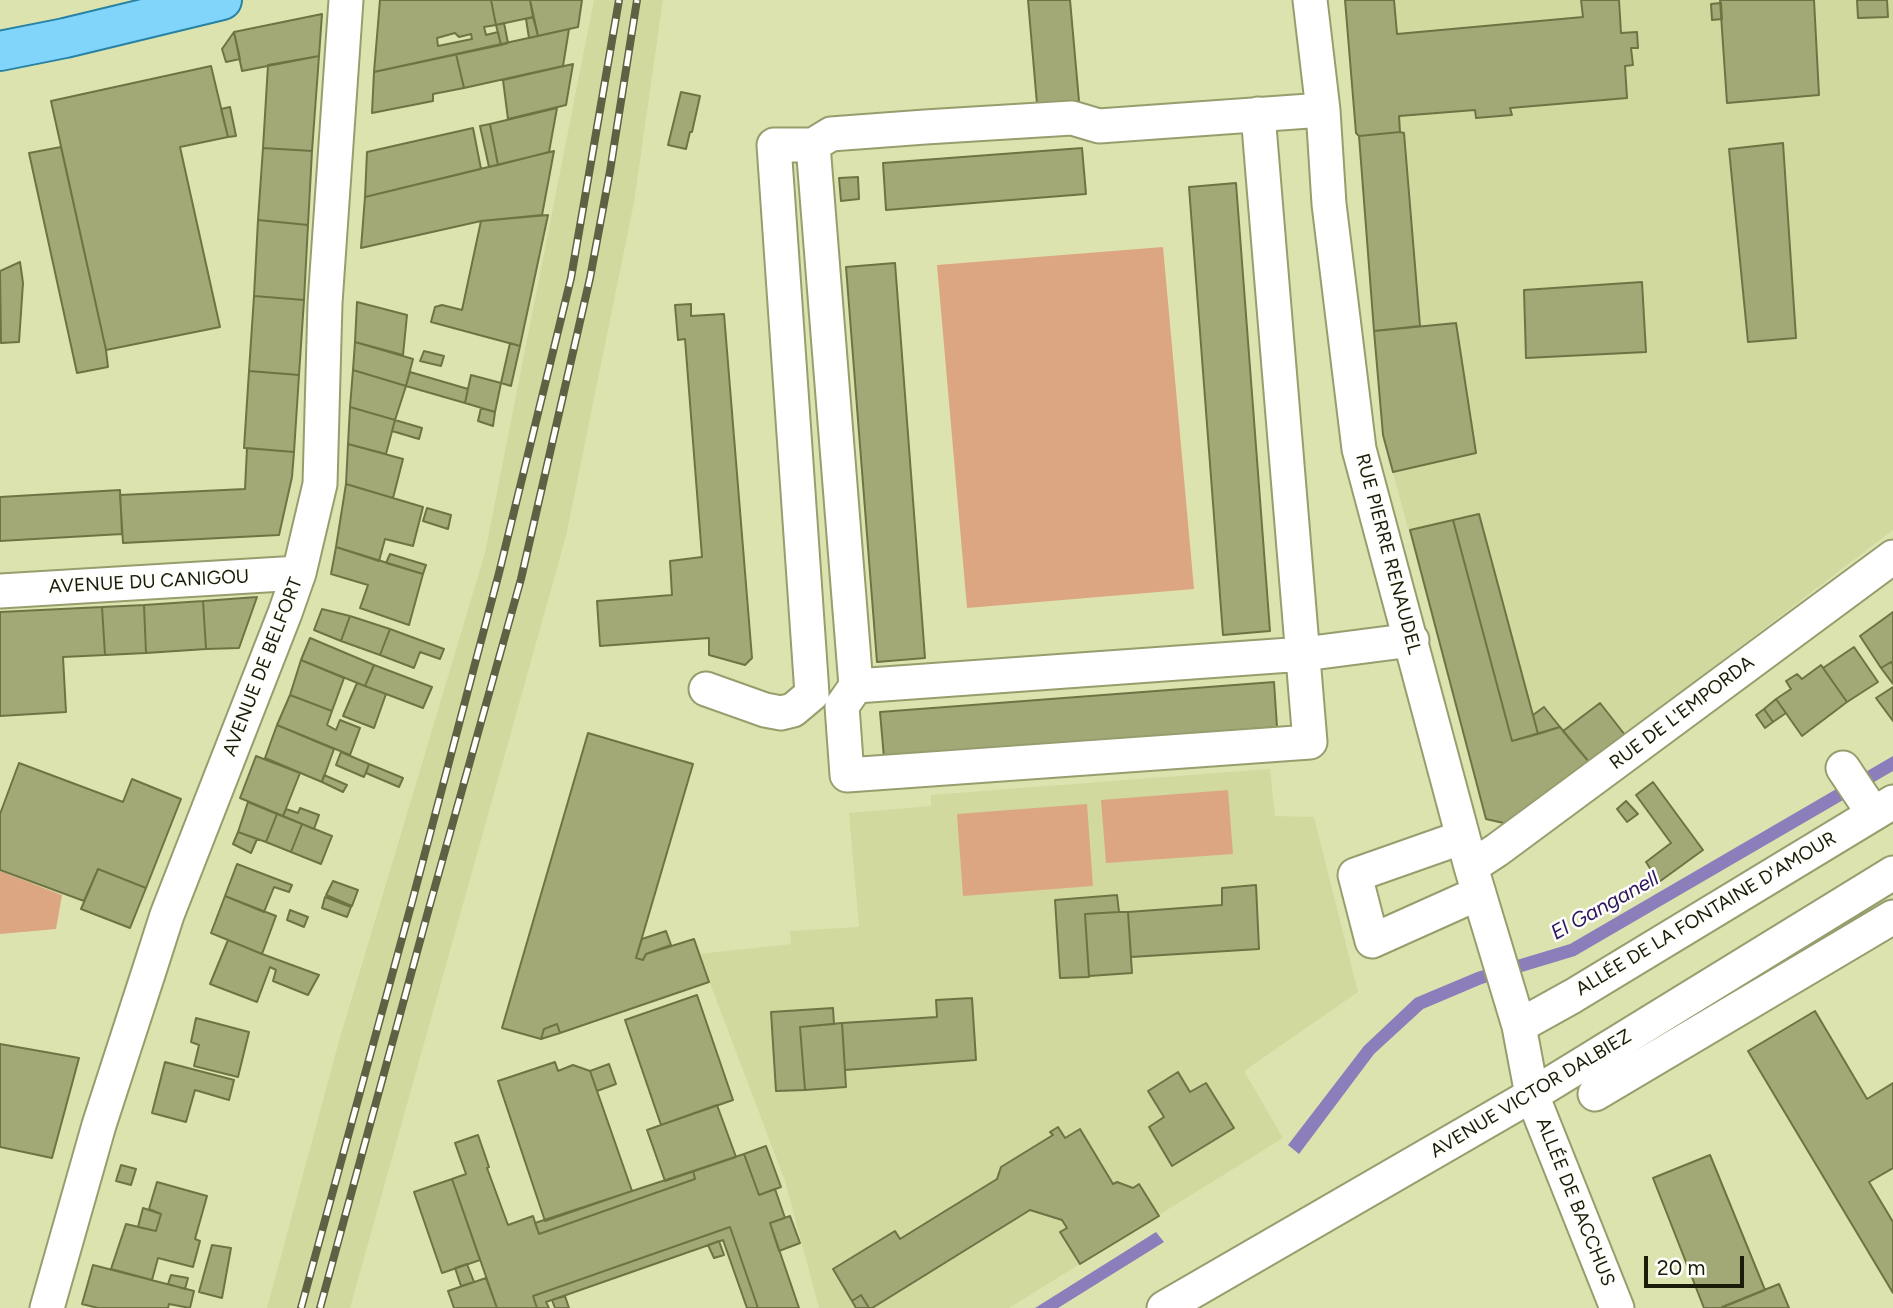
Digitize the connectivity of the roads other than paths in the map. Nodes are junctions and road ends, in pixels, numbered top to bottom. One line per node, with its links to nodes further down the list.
1 (222, 0): 4 (main road)
2 (346, 0): 9 (street, AVENUE DE BELFORT)
3 (1310, 0): 5 (street, RUE PIERRE RENAUDEL)
4 (0, 51)
5 (1323, 110): 6 (street); 11 (street, RUE PIERRE RENAUDEL)
6 (1258, 114): 7 (street); 12 (street)
7 (813, 145): 14 (street); 15 (street)
8 (1893, 557): 18 (street, RUE DE L'EMPORDA)
9 (299, 573): 10 (street, AVENUE DU CANIGOU); 24 (street, AVENUE DE BELFORT)
10 (0, 591)
11 (1412, 640): 12 (street); 18 (street, RUE PIERRE RENAUDEL)
12 (1304, 654): 15 (street); 15 (street)
13 (706, 689): 14 (street)
14 (812, 694): 15 (street)
15 (849, 696)
16 (1843, 768): 17 (street)
17 (1883, 807): 21 (street, ALLÉE DE LA FONTAINE D'AMOUR)
18 (1471, 866): 21 (street, RUE PIERRE RENAUDEL)
19 (1891, 879): 23 (street, AVENUE VICTOR DALBIEZ)
20 (1893, 917): 22 (street)
21 (1519, 1026): 23 (street, RUE PIERRE RENAUDEL)
22 (1595, 1094)
23 (1532, 1096): 25 (street, AVENUE VICTOR DALBIEZ); 26 (street, ALLÉE DE BACCHUS)
24 (47, 1308)
25 (1164, 1308)
26 (1617, 1308)

